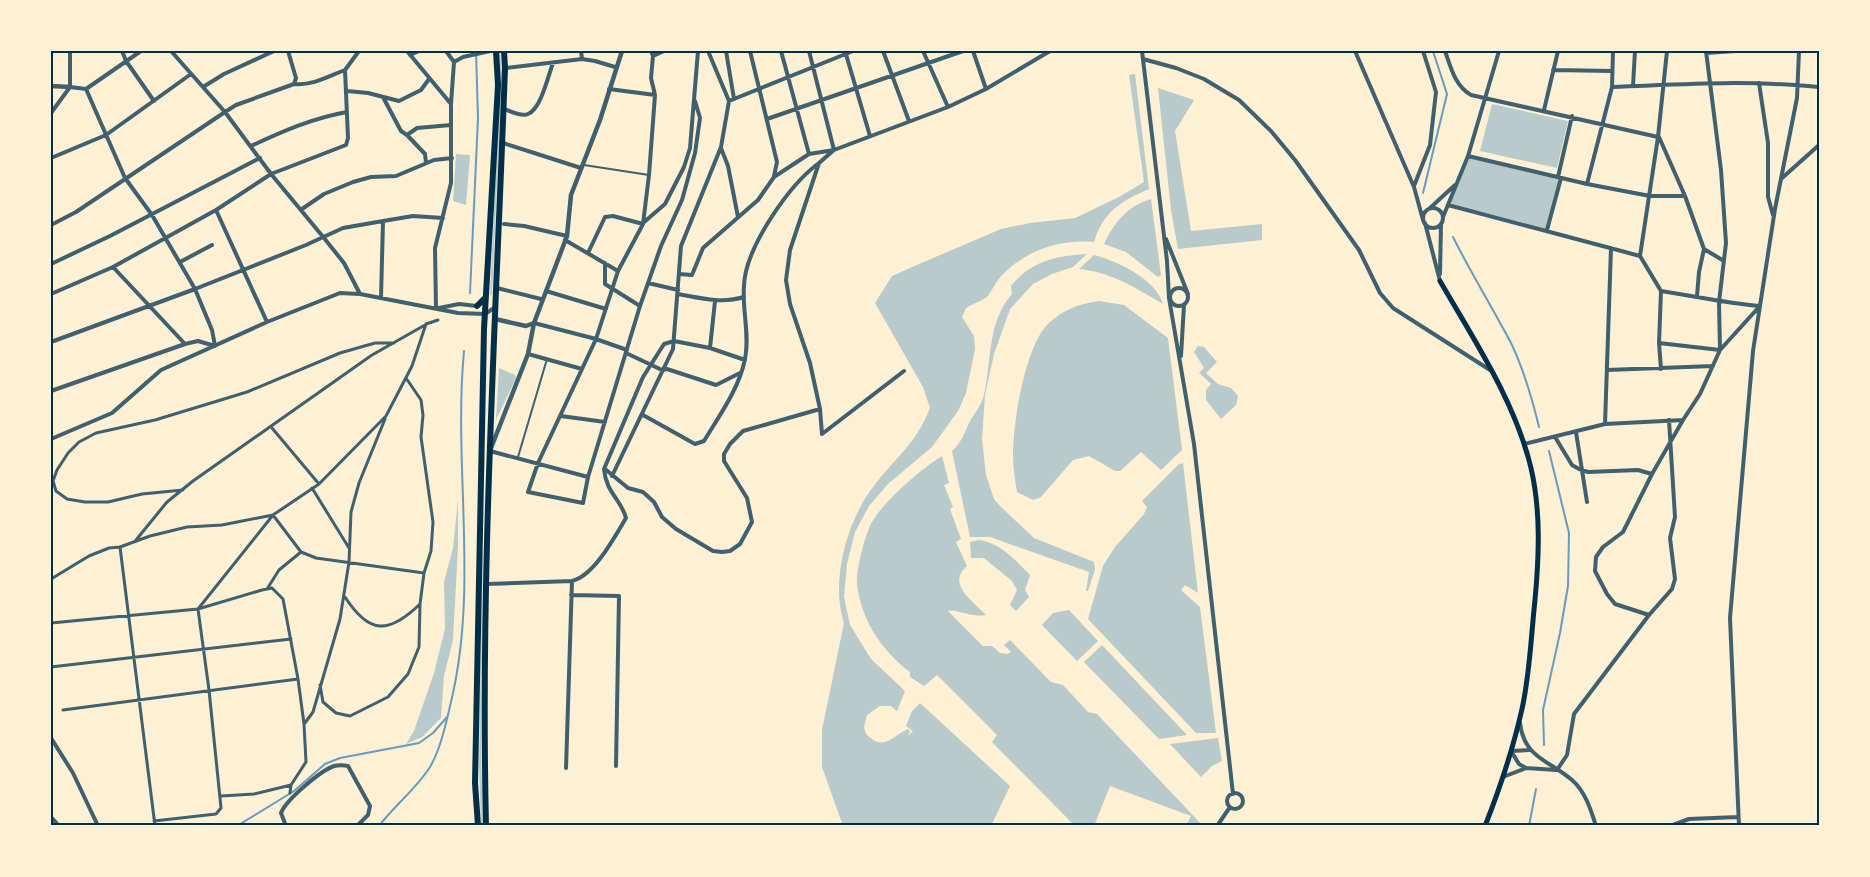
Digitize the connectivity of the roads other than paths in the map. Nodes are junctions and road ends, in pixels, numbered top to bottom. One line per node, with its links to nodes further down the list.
1 (70, 51): 68 (street)
2 (122, 51): 47 (street)
3 (141, 51): 47 (street)
4 (171, 51): 57 (street)
5 (274, 51): 69 (street)
6 (288, 51): 63 (street)
7 (359, 51): 54 (street)
8 (419, 51): 42 (street)
9 (446, 51): 48 (street)
10 (464, 51): 44 (street)
11 (490, 51): 44 (street)
12 (496, 51): 165 (highway)
13 (504, 51): 53 (highway)
14 (581, 51): 45 (street)
15 (621, 51): 51 (street)
16 (664, 51): 43 (street)
17 (698, 51): 83 (street)
18 (708, 51): 81 (street)
19 (726, 51): 81 (street)
20 (750, 51): 72 (street)
21 (781, 51): 59 (street)
22 (809, 51): 52 (street)
23 (853, 51): 40 (street)
24 (883, 51): 58 (street)
25 (923, 51): 50 (street)
26 (963, 51): 50 (street)
27 (973, 51): 76 (street)
28 (1050, 51): 76 (street)
29 (1142, 51): 46 (street)
30 (1355, 51): 123 (street)
31 (1423, 51): 123 (street)
32 (1445, 51): 79 (street)
33 (1499, 51): 79 (street)
34 (1558, 51): 55 (street)
35 (1613, 51): 56 (street)
36 (1635, 51): 67 (street)
37 (1667, 51): 64 (street)
38 (1735, 51): 41 (street)
39 (1799, 51): 65 (street)
40 (845, 52): 52 (street); 75 (street)
41 (1706, 52): 61 (street)
42 (409, 53): 60 (street)
43 (652, 54): 78 (street)
44 (463, 57): 48 (street)
45 (582, 59): 49 (street); 51 (street)
46 (1143, 59): 142 (street); 213 (street)
47 (126, 61): 73 (street); 82 (street)
48 (454, 62): 85 (street)
49 (553, 63): 53 (street); 87 (street)
50 (928, 63): 58 (street); 86 (street)
51 (615, 67): 74 (street)
52 (813, 67): 59 (street); 84 (street)
53 (506, 68): 87 (highway)
54 (345, 70): 63 (street); 77 (street)
55 (1554, 70): 56 (street); 89 (street)
56 (1612, 71): 70 (street)
57 (191, 74): 69 (street); 82 (street)
58 (892, 76): 75 (street); 95 (street)
59 (788, 77): 72 (street); 88 (street)
60 (429, 79): 80 (street); 85 (street)
61 (1711, 82): 62 (street); 64 (street); 151 (street)
62 (1759, 82): 65 (street); 134 (street)
63 (294, 84): 90 (street)
64 (1663, 85): 67 (street); 101 (street)
65 (1798, 85): 71 (street); 120 (street)
66 (51, 86): 68 (street)
67 (1633, 86): 70 (street)
68 (70, 87): 73 (street); 92 (street)
69 (203, 87): 90 (street)
70 (1612, 87): 96 (street)
71 (1819, 87)
72 (759, 88): 81 (street); 94 (street)
73 (86, 89): 98 (street)
74 (609, 89): 78 (street); 114 (street)
75 (855, 89): 84 (street); 100 (street)
76 (986, 89): 86 (street)
77 (348, 91): 80 (street); 91 (street)
78 (655, 95): 116 (street)
79 (1487, 98): 89 (street); 108 (street)
80 (384, 99): 99 (street)
81 (731, 100): 105 (street)
82 (154, 101): 98 (street)
83 (694, 101): 138 (street); 160 (street)
84 (822, 101): 88 (street); 106 (street)
85 (451, 104): 97 (street)
86 (948, 107): 95 (street)
87 (504, 109): 102 (highway)
88 (797, 110): 94 (street); 107 (street)
89 (1544, 110): 93 (street)
90 (225, 112): 104 (street); 119 (street)
91 (347, 112): 104 (street); 115 (street)
92 (51, 113)
93 (1572, 116): 96 (street); 118 (street)
94 (767, 119): 117 (street)
95 (909, 121): 100 (street)
96 (1602, 123): 101 (street); 122 (street)
97 (451, 125): 99 (street); 111 (street)
98 (106, 135): 109 (street); 119 (street)
99 (407, 135): 112 (street)
100 (870, 136): 106 (street)
101 (1658, 136): 124 (street); 125 (street)
102 (503, 143): 114 (street); 161 (highway)
103 (1819, 145): 120 (street)
104 (252, 146): 110 (street)
105 (721, 147): 131 (street); 158 (street)
106 (834, 150): 107 (street); 113 (street)
107 (809, 154): 117 (street)
108 (1468, 156): 118 (street); 121 (street)
109 (51, 158)
110 (260, 158): 115 (street); 130 (street)
111 (452, 159): 112 (street); 132 (street)
112 (426, 163): 127 (street)
113 (819, 163): 172 (street); 217 (street)
114 (581, 167): 116 (lane); 145 (street)
115 (272, 174): 127 (street); 128 (street)
116 (649, 175): 138 (street)
117 (774, 177): 131 (street)
118 (1560, 177): 122 (street); 141 (street)
119 (125, 178): 130 (street); 140 (street)
120 (1781, 180): 134 (street)
121 (1456, 184): 126 (street); 129 (street)
122 (1587, 184): 124 (street)
123 (1414, 187): 136 (street)
124 (1650, 196): 125 (street); 150 (street)
125 (1685, 196): 148 (street)
126 (1448, 205): 133 (street); 141 (street)
127 (302, 209): 144 (street)
128 (216, 210): 143 (street); 156 (street)
129 (1426, 211): 133 (street); 136 (street)
130 (152, 215): 143 (street); 154 (street)
131 (738, 217): 158 (street)
132 (443, 218): 135 (street); 184 (street)
133 (1443, 218): 139 (street)
134 (1773, 219): 183 (street)
135 (382, 221): 144 (street); 173 (street)
136 (1424, 221): 139 (street); 159 (street)
137 (504, 224): 145 (street)
138 (643, 224): 149 (street); 157 (street)
139 (1441, 224): 159 (street)
140 (51, 225)
141 (1547, 230): 147 (street)
142 (1163, 233): 170 (street); 174 (street)
143 (166, 237): 152 (street); 155 (street)
144 (324, 238): 156 (street); 169 (street)
145 (566, 238): 149 (street); 164 (street)
146 (212, 245): 152 (street)
147 (1611, 248): 150 (street); 211 (street)
148 (1704, 249): 151 (street); 171 (street)
149 (588, 253): 153 (street)
150 (1640, 256): 166 (street)
151 (1724, 261): 177 (street)
152 (180, 262): 162 (street)
153 (606, 263): 157 (street); 163 (street)
154 (51, 264)
155 (113, 267): 168 (street); 178 (street)
156 (243, 270): 162 (street); 189 (street)
157 (618, 271): 163 (street)
158 (679, 273): 167 (street)
159 (1440, 280): 213 (main road)
160 (648, 283): 167 (street); 181 (street)
161 (497, 288): 175 (street); 180 (highway)
162 (195, 289): 178 (street); 198 (street)
163 (612, 289): 181 (street); 185 (street)
164 (545, 290): 175 (street); 185 (street)
165 (487, 291): 179 (highway); 186 (highway)
166 (1661, 291): 171 (street); 197 (street)
167 (678, 292): 176 (street); 193 (street)
168 (51, 294)
169 (360, 294): 173 (street); 189 (street)
170 (1188, 294): 174 (street); 182 (street)
171 (1697, 296): 177 (street)
172 (744, 297): 176 (street); 204 (street)
173 (381, 298): 184 (street)
174 (1169, 298): 182 (street); 205 (street)
175 (541, 299): 190 (street)
176 (715, 301): 199 (street)
177 (1719, 302): 183 (street); 200 (street)
178 (149, 306): 194 (street); 195 (street)
179 (477, 306): 184 (street); 186 (street)
180 (496, 306): 186 (street); 187 (highway)
181 (640, 306): 201 (street)
182 (1184, 306): 205 (street)
183 (1760, 306): 200 (street); 286 (street)
184 (436, 308): 186 (street)
185 (606, 309): 192 (street)
186 (484, 312): 187 (street); 294 (highway)
187 (495, 319): 190 (street); 231 (highway)
188 (438, 320): 191 (street)
189 (267, 322): 198 (street)
190 (534, 323): 192 (street); 202 (street)
191 (426, 324): 196 (street); 215 (street)
192 (596, 339): 201 (street); 208 (street)
193 (674, 341): 199 (street); 206 (street); 210 (street)
194 (51, 342)
195 (185, 344): 198 (street); 216 (street)
196 (394, 344): 225 (street); 241 (street)
197 (1659, 344): 200 (street); 209 (street)
198 (215, 346): 228 (street)
199 (710, 348): 204 (street)
200 (1720, 350): 207 (street)
201 (626, 352): 206 (street); 223 (street)
202 (528, 354): 203 (street); 231 (street)
203 (546, 359): 208 (street); 232 (lane)
204 (745, 360): 214 (street)
205 (1180, 363): 282 (street)
206 (650, 365): 210 (street); 234 (street)
207 (1713, 366): 209 (street); 222 (street)
208 (582, 369): 220 (street)
209 (1661, 369): 211 (street)
210 (663, 370): 214 (street); 218 (street)
211 (1607, 370): 224 (street)
212 (904, 371): 217 (street)
213 (1493, 372): 229 (main road)
214 (741, 373): 218 (street)
215 (406, 378): 219 (street); 249 (street)
216 (51, 391)
217 (820, 409): 237 (street)
218 (643, 415): 237 (street)
219 (386, 416): 239 (street); 246 (street)
220 (561, 416): 223 (street); 233 (street)
221 (1669, 420): 222 (street); 224 (street); 230 (street)
222 (1683, 420): 230 (street)
223 (605, 422): 238 (street)
224 (1605, 424): 226 (street)
225 (272, 428): 239 (street); 241 (street)
226 (1576, 432): 227 (street); 235 (street)
227 (1556, 437): 229 (street); 235 (street)
228 (51, 439)
229 (1524, 444): 270 (main road)
230 (1671, 444): 236 (street); 259 (street)
231 (490, 451): 232 (street); 252 (highway)
232 (518, 457): 233 (street)
233 (538, 463): 238 (street); 238 (street)
234 (604, 469): 237 (street); 251 (street)
235 (1582, 470): 236 (street); 242 (street)
236 (1652, 474): 259 (street)
237 (612, 476)
238 (588, 477)
239 (319, 484): 240 (street)
240 (312, 488): 243 (street); 246 (street)
241 (183, 490): 244 (street)
242 (1587, 502)
243 (273, 515): 244 (street); 247 (street); 257 (street)
244 (135, 541): 245 (street)
245 (120, 547): 250 (street); 258 (street)
246 (350, 550): 248 (street)
247 (301, 552): 248 (street); 253 (street)
248 (349, 562): 249 (street); 255 (street)
249 (424, 573): 256 (street)
250 (51, 579)
251 (572, 581): 252 (street); 254 (street)
252 (486, 584): 295 (highway)
253 (267, 590): 257 (street); 261 (street)
254 (571, 595): 275 (street); 276 (street)
255 (344, 596): 256 (street); 266 (street)
256 (420, 604): 266 (street)
257 (198, 609): 258 (street); 262 (street)
258 (129, 614): 260 (street); 263 (street)
259 (1649, 615): 278 (street)
260 (51, 623)
261 (291, 639): 262 (street); 265 (street)
262 (204, 648): 263 (street); 267 (street)
263 (134, 657): 264 (street); 268 (street)
264 (51, 667)
265 (298, 679): 267 (street); 271 (street)
266 (321, 686): 271 (street)
267 (209, 690): 268 (street); 283 (street)
268 (139, 699): 269 (street); 288 (street)
269 (63, 710)
270 (1520, 718): 273 (street); 274 (main road)
271 (304, 725): 280 (street)
272 (51, 738): 290 (street)
273 (1530, 750): 274 (street); 278 (street)
274 (1511, 751): 277 (street); 279 (main road)
275 (616, 766)
276 (566, 768)
277 (1526, 768): 278 (street); 279 (street)
278 (1557, 770): 298 (street)
279 (1503, 777): 297 (main road)
280 (291, 785): 281 (street); 283 (street)
281 (290, 793)
282 (1233, 794): 284 (street); 284 (street)
283 (221, 796): 288 (street)
284 (1230, 807): 296 (street)
285 (51, 817): 289 (street)
286 (1738, 817): 287 (street); 301 (street)
287 (1689, 819): 299 (street); 300 (street)
288 (154, 821): 291 (street)
289 (59, 826)
290 (98, 826)
291 (155, 826)
292 (286, 826): 293 (street)
293 (357, 826)
294 (478, 826)
295 (486, 826)
296 (1217, 826)
297 (1485, 826)
298 (1596, 826)
299 (1670, 826)
300 (1690, 826)
301 (1739, 826)

